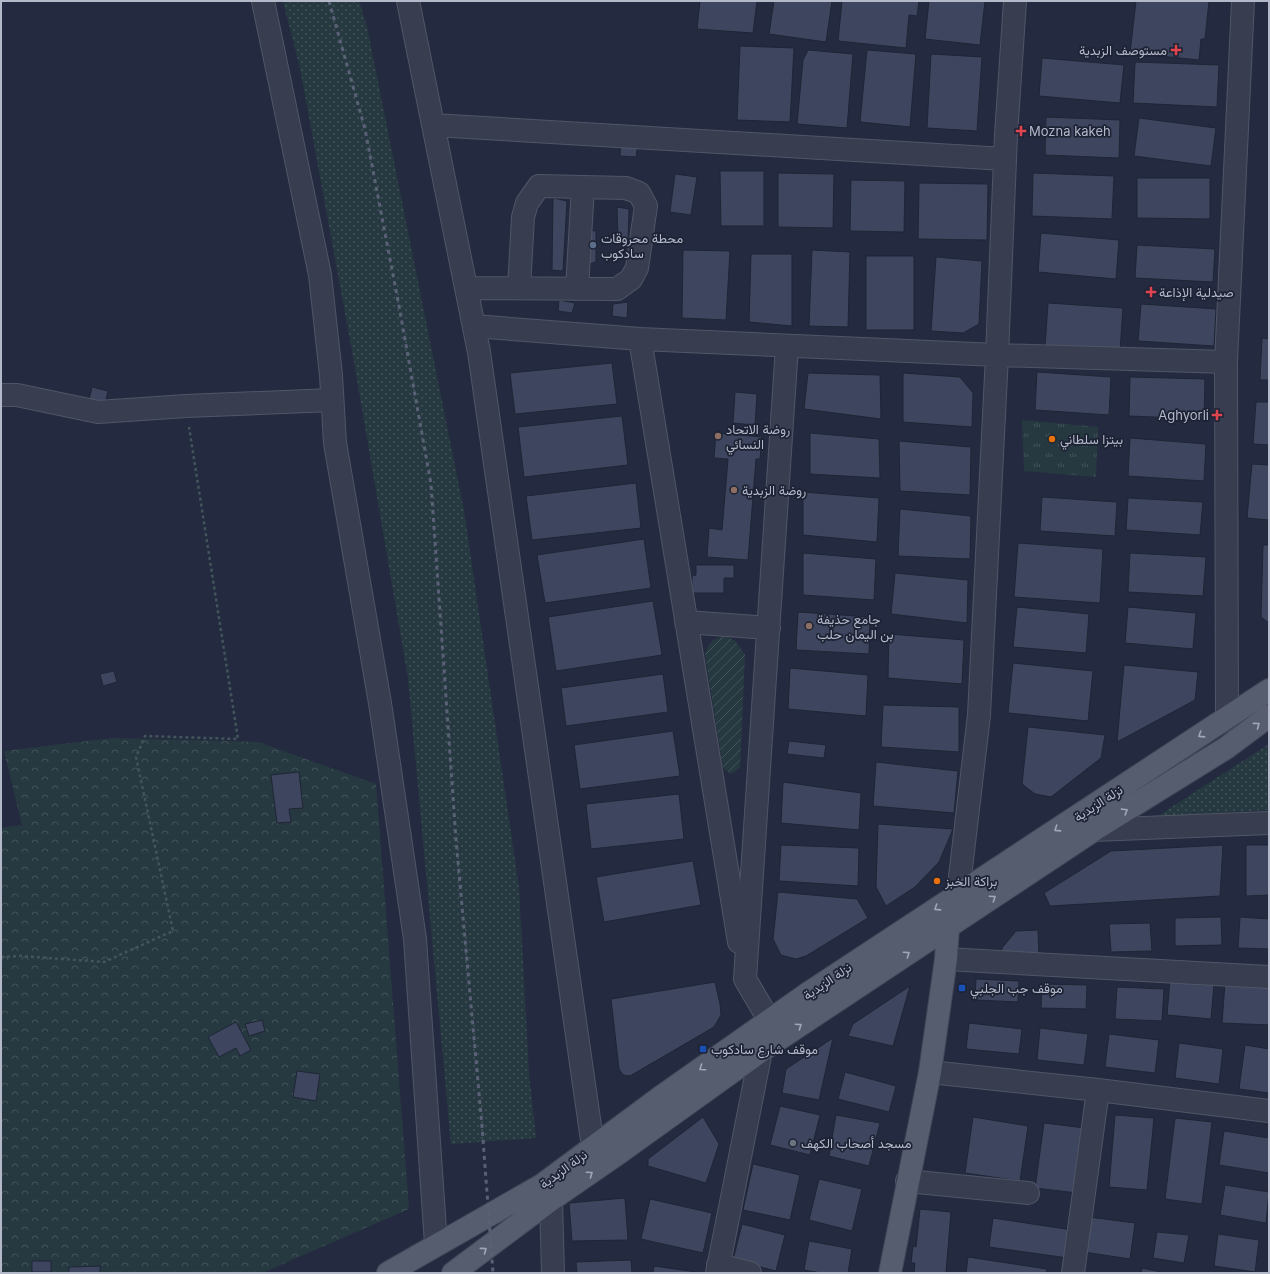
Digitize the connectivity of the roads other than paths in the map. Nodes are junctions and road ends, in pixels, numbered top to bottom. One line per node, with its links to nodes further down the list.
1 (263, 1): 17 (street)
2 (408, 1): 5 (street)
3 (1015, 1): 6 (street)
4 (1243, 1): 15 (street)
5 (433, 125): 6 (street); 8 (street)
6 (1005, 159): 14 (street)
7 (582, 187): 9 (street); 10 (street); 10 (street)
8 (466, 288): 9 (street); 11 (street)
9 (519, 288): 10 (street)
10 (577, 289)
11 (474, 326): 12 (street); 35 (street)
12 (640, 339): 13 (street); 18 (street)
13 (787, 346): 14 (street); 19 (street)
14 (997, 355): 15 (street); 25 (street)
15 (1226, 362): 22 (street)
16 (1, 395): 17 (street)
17 (332, 400): 39 (street)
18 (686, 622): 19 (street); 29 (street)
19 (769, 628): 29 (street)
20 (1269, 690): 22 (main road, نزلة الزبدية)
21 (1269, 716): 24 (main road, نزلة الزبدية, one-way to 21)
22 (1227, 718): 25 (main road, نزلة الزبدية, one-way to 25)
23 (1269, 823): 24 (street)
24 (1094, 830): 26 (main road, نزلة الزبدية, one-way to 24)
25 (958, 894): 30 (main road, نزلة الزبدية, one-way to 30)
26 (948, 927): 27 (main road); 31 (main road, نزلة الزبدية, one-way to 26)
27 (946, 959): 28 (street); 32 (main road)
28 (1269, 977)
29 (745, 979): 30 (street)
30 (769, 1020): 35 (main road, نزلة الزبدية, one-way to 35)
31 (761, 1051): 38 (main road, نزلة الزبدية, one-way to 31); 40 (street)
32 (930, 1072): 33 (street); 36 (main road)
33 (1098, 1090): 34 (street); 46 (street)
34 (1269, 1111)
35 (594, 1147): 39 (main road, نزلة الزبدية)
36 (907, 1181): 37 (street); 45 (main road)
37 (1028, 1193)
38 (551, 1200): 42 (main road, نزلة الزبدية, one-way to 38); 43 (street)
39 (436, 1244): 41 (main road, نزلة الزبدية)
40 (718, 1269): 44 (street)
41 (388, 1273)
42 (453, 1273)
43 (553, 1273)
44 (750, 1273)
45 (890, 1273)
46 (1073, 1273)

